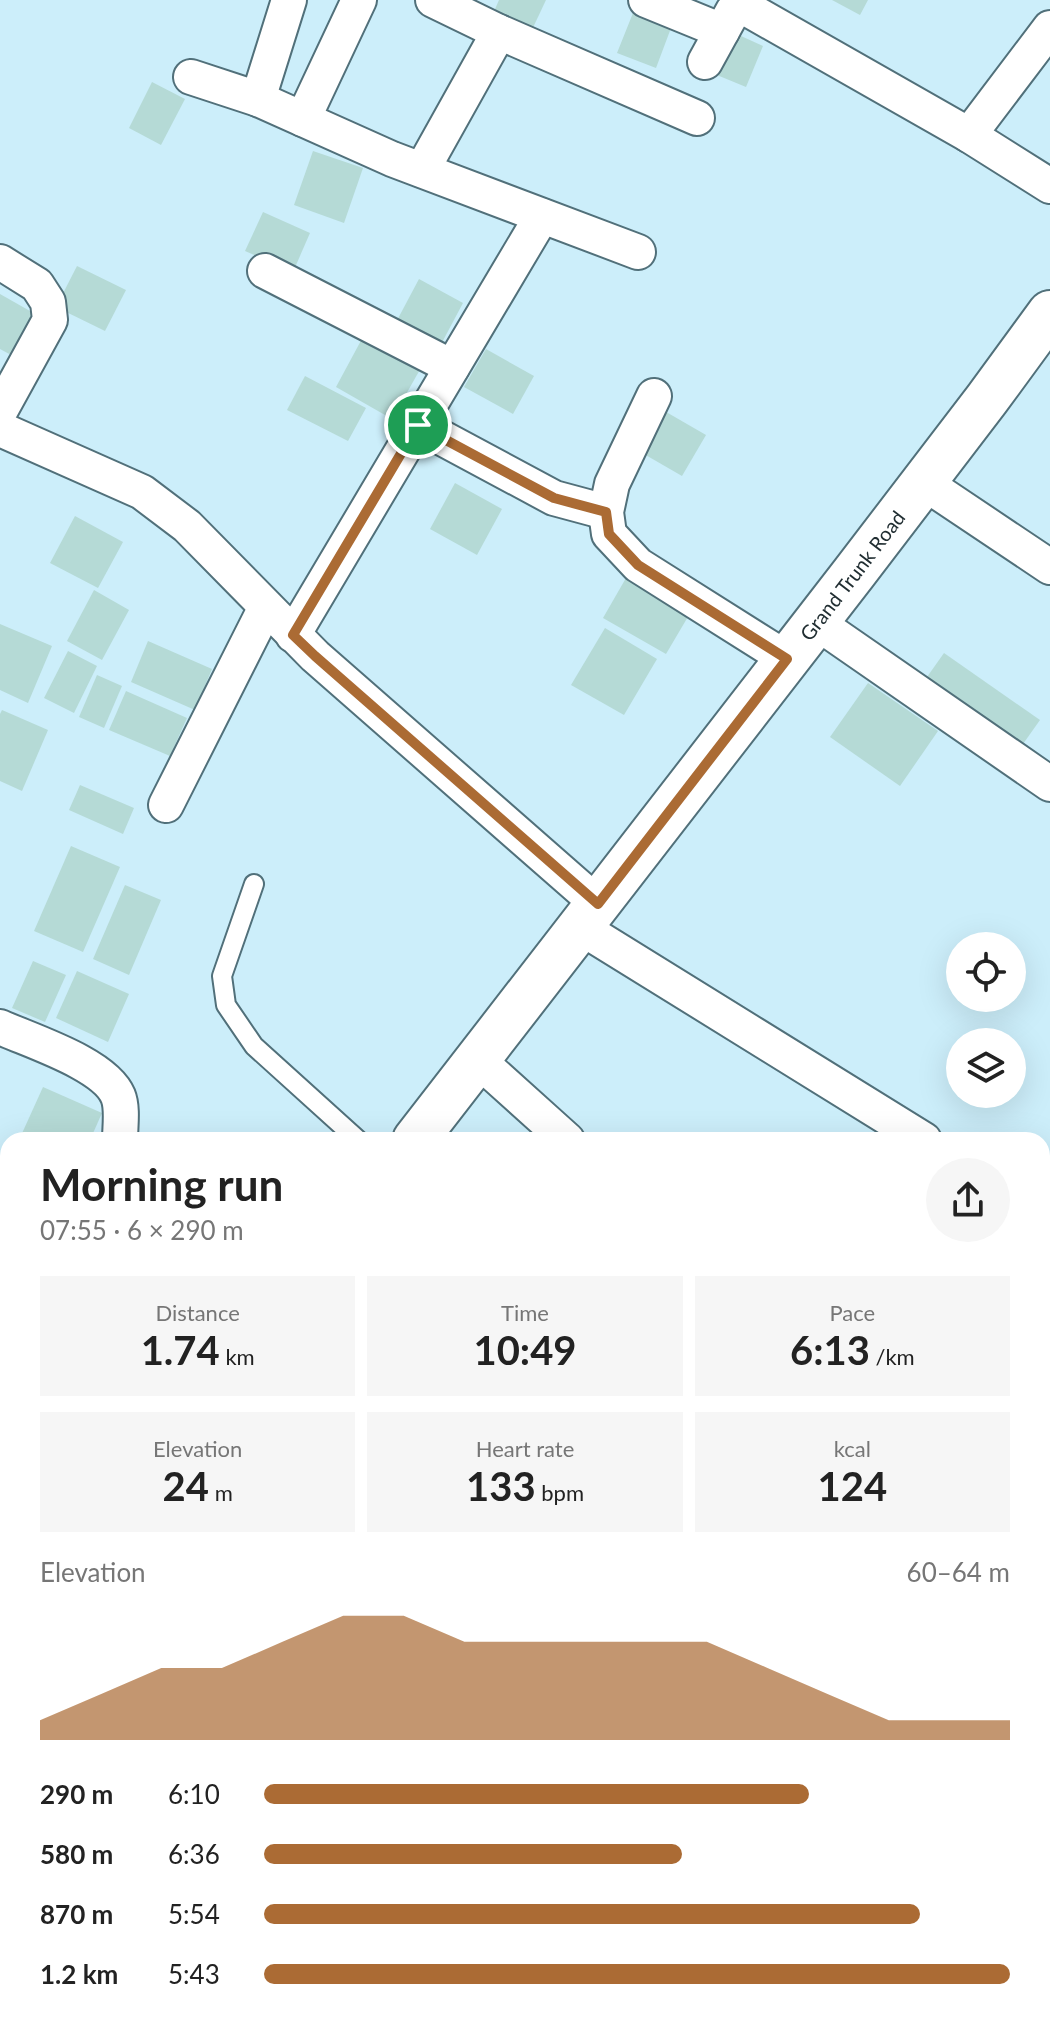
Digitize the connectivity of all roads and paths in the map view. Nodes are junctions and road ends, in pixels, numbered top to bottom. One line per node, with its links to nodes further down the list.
1 (289, 0): 10 (street)
2 (359, 0): 12 (street)
3 (433, 0): 7 (street)
4 (646, 0): 5 (street)
5 (733, 11): 8 (street); 13 (street)
6 (1050, 28): 13 (street)
7 (499, 32): 11 (street); 14 (street)
8 (705, 62)
9 (191, 77): 10 (street)
10 (258, 99): 12 (street)
11 (697, 118)
12 (303, 119): 14 (street)
13 (969, 135): 15 (street)
14 (422, 170): 16 (street)
15 (1050, 186)
16 (542, 216): 17 (street); 21 (street)
17 (638, 252)
18 (0, 262): 23 (street)
19 (265, 271): 21 (street)
20 (1050, 313): 26 (main road, Grand Trunk Road)
21 (452, 367): 24 (street)
22 (654, 396): 27 (street)
23 (0, 411)
24 (418, 425): 27 (street); 31 (street)
25 (0, 429): 29 (street)
26 (923, 482): 28 (street); 30 (main road, Grand Trunk Road)
27 (606, 512): 32 (street)
28 (1050, 567)
29 (266, 607): 31 (street); 34 (street)
30 (816, 622): 32 (main road, Grand Trunk Road); 33 (street)
31 (293, 635): 36 (street)
32 (787, 659): 36 (main road, Grand Trunk Road)
33 (1050, 784)
34 (166, 805)
35 (254, 884): 40 (lane)
36 (589, 915): 38 (main road, Grand Trunk Road); 43 (street)
37 (0, 1027): 39 (street)
38 (477, 1059): 41 (main road, Grand Trunk Road); 42 (street)
39 (120, 1132)
40 (349, 1132)
41 (421, 1132)
42 (558, 1132)
43 (906, 1132)

